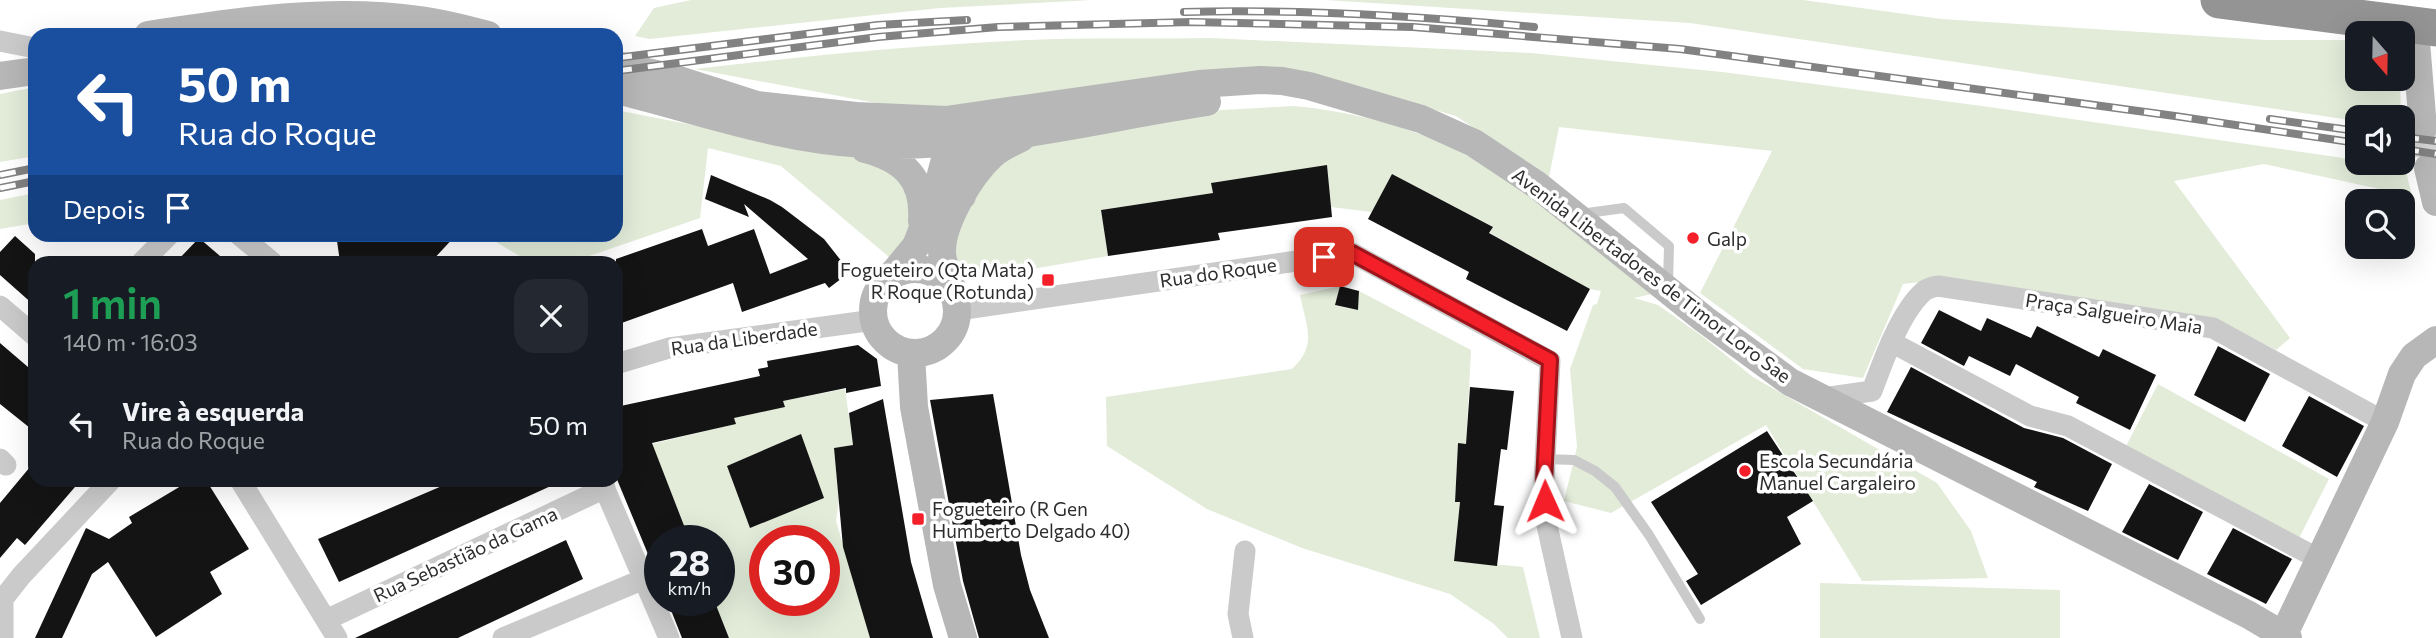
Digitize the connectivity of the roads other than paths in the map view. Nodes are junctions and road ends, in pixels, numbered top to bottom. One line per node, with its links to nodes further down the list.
1 (2219, 0): 4 (highway)
2 (201, 28): 3 (main road)
3 (457, 28)
4 (2426, 35): 16 (main road)
5 (0, 41): 6 (street)
6 (28, 49)
7 (28, 53): 8 (main road)
8 (0, 59)
9 (623, 67): 14 (main road, Avenida Libertadores de Timor Loro Sae)
10 (28, 72): 11 (main road)
11 (0, 76)
12 (623, 92): 18 (main road, Avenida Libertadores de Timor Loro Sae)
13 (1142, 92): 14 (main road, Avenida Libertadores de Timor Loro Sae); 15 (main road, Avenida Libertadores de Timor Loro Sae); 19 (main road, Avenida Libertadores de Timor Loro Sae)
14 (757, 105): 19 (main road, Avenida Libertadores de Timor Loro Sae)
15 (1388, 108): 17 (main road, Avenida Libertadores de Timor Loro Sae); 37 (main road, Avenida Libertadores de Timor Loro Sae)
16 (2423, 128)
17 (1043, 131): 19 (main road, Avenida Libertadores de Timor Loro Sae); 21 (main road)
18 (829, 140): 19 (main road, Avenida Libertadores de Timor Loro Sae); 23 (main road)
19 (952, 142): 21 (main road); 23 (main road)
20 (2428, 169): 22 (main road)
21 (962, 196): 29 (main road)
22 (2436, 202)
23 (921, 234): 28 (main road)
24 (162, 242): 26 (street)
25 (248, 242): 27 (street)
26 (148, 256)
27 (265, 256)
28 (892, 275): 29 (main road); 31 (main road)
29 (955, 299): 35 (main road); 39 (street, Rua do Roque)
30 (0, 306): 32 (street)
31 (874, 320): 35 (main road); 36 (street, Rua da Liberdade)
32 (28, 330)
33 (2436, 340): 38 (main road)
34 (1891, 342): 37 (street, Praça Salgueiro Maia); 38 (street, Praça Salgueiro Maia); 45 (street)
35 (911, 353): 55 (main road)
36 (623, 362)
37 (1823, 398): 51 (main road, Avenida Libertadores de Timor Loro Sae)
38 (2385, 422): 45 (main road)
39 (1545, 459): 49 (lane); 57 (street, Rua do Roque)
40 (104, 487): 47 (street)
41 (244, 487): 50 (street)
42 (597, 487): 50 (street, Rua Sebastião da Gama)
43 (604, 487): 46 (street)
44 (1245, 551): 56 (street)
45 (2319, 559): 51 (main road)
46 (644, 579): 53 (street)
47 (2, 597): 52 (street)
48 (659, 616): 54 (street)
49 (1700, 619)
50 (331, 629)
51 (2286, 636)
52 (2, 638)
53 (503, 638)
54 (668, 638)
55 (962, 638)
56 (1243, 638)
57 (1572, 638)

